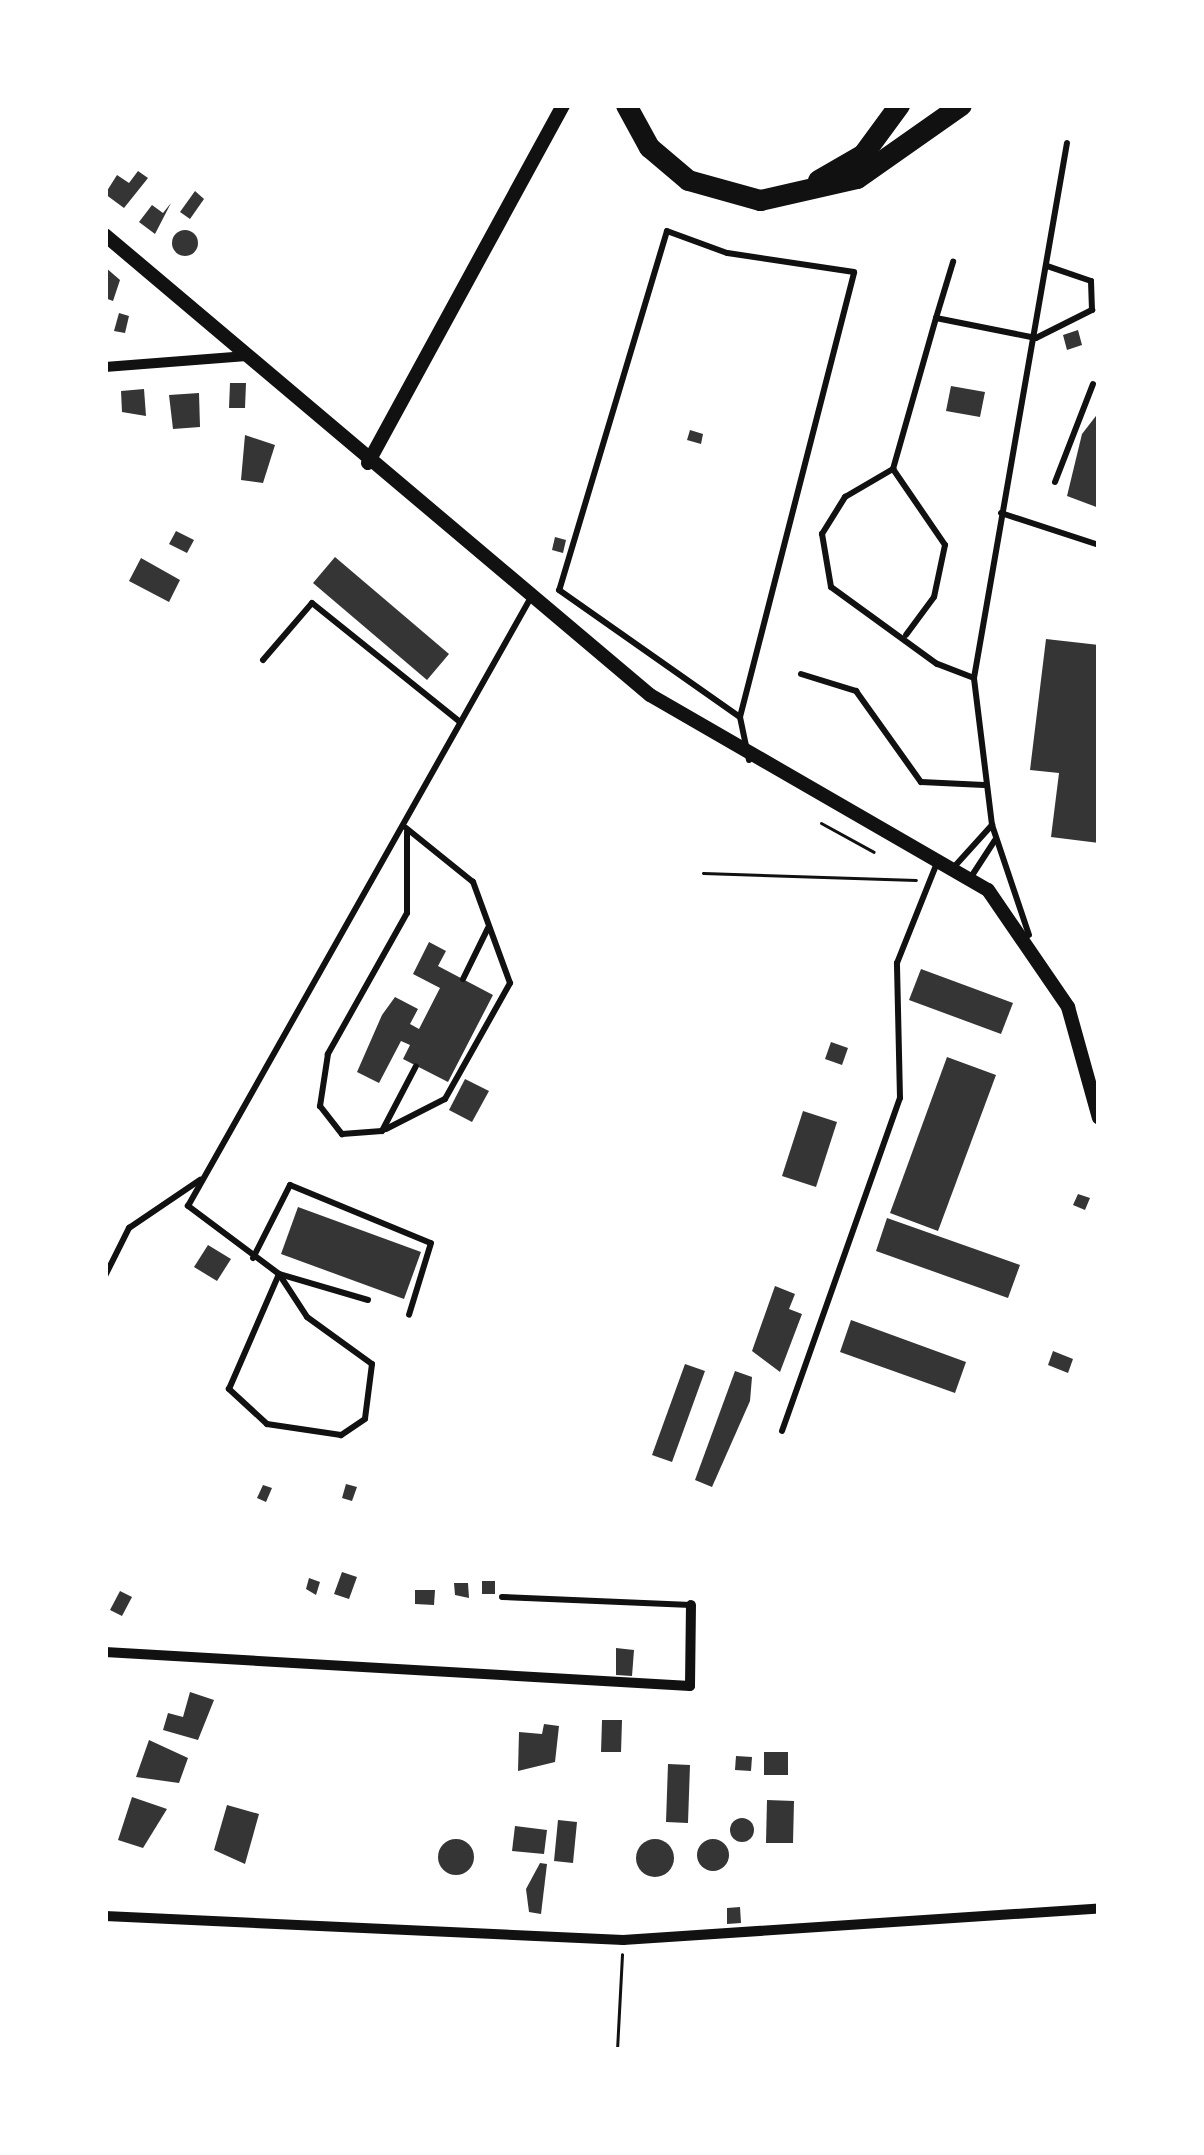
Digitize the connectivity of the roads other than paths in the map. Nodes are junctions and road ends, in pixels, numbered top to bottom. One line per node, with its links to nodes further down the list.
1 (563, 105): 15 (street)
2 (626, 105): 5 (highway)
3 (639, 105): 4 (highway)
4 (899, 105)
5 (961, 105)
6 (1067, 143): 9 (lane)
7 (105, 235): 12 (street)
8 (953, 262): 10 (lane)
9 (1047, 266): 11 (lane); 11 (lane)
10 (936, 318): 11 (lane); 16 (lane)
11 (1036, 338): 18 (lane)
12 (247, 356): 13 (street); 15 (street)
13 (105, 368)
14 (1094, 384): 17 (lane)
15 (368, 463): 20 (street)
16 (893, 469): 21 (lane); 21 (lane)
17 (1055, 482)
18 (1001, 514): 19 (lane); 24 (lane)
19 (1099, 545)
20 (530, 599): 26 (lane); 27 (street)
21 (906, 635): 24 (lane)
22 (263, 659): 26 (lane)
23 (801, 674): 28 (lane)
24 (974, 678): 28 (lane)
25 (740, 717): 25 (lane); 27 (lane)
26 (459, 722): 30 (lane)
27 (749, 760): 32 (street)
28 (986, 785): 29 (lane)
29 (992, 825): 31 (lane); 33 (lane)
30 (406, 828): 35 (lane); 40 (lane); 41 (lane)
31 (996, 839): 34 (lane); 36 (lane)
32 (939, 859): 33 (street); 47 (lane)
33 (955, 867): 34 (street)
34 (971, 877): 36 (street)
35 (489, 926): 37 (lane); 40 (lane)
36 (1029, 935): 39 (street)
37 (463, 979)
38 (416, 1066): 40 (lane)
39 (1099, 1118)
40 (382, 1131)
41 (203, 1179): 42 (lane); 44 (lane)
42 (253, 1258): 43 (lane); 46 (lane)
43 (279, 1274): 43 (lane); 45 (lane)
44 (105, 1276)
45 (368, 1300)
46 (409, 1315)
47 (782, 1431)
48 (502, 1597): 49 (lane)
49 (691, 1605): 50 (street)
50 (105, 1652)
51 (1099, 1908): 52 (street)
52 (105, 1916)

